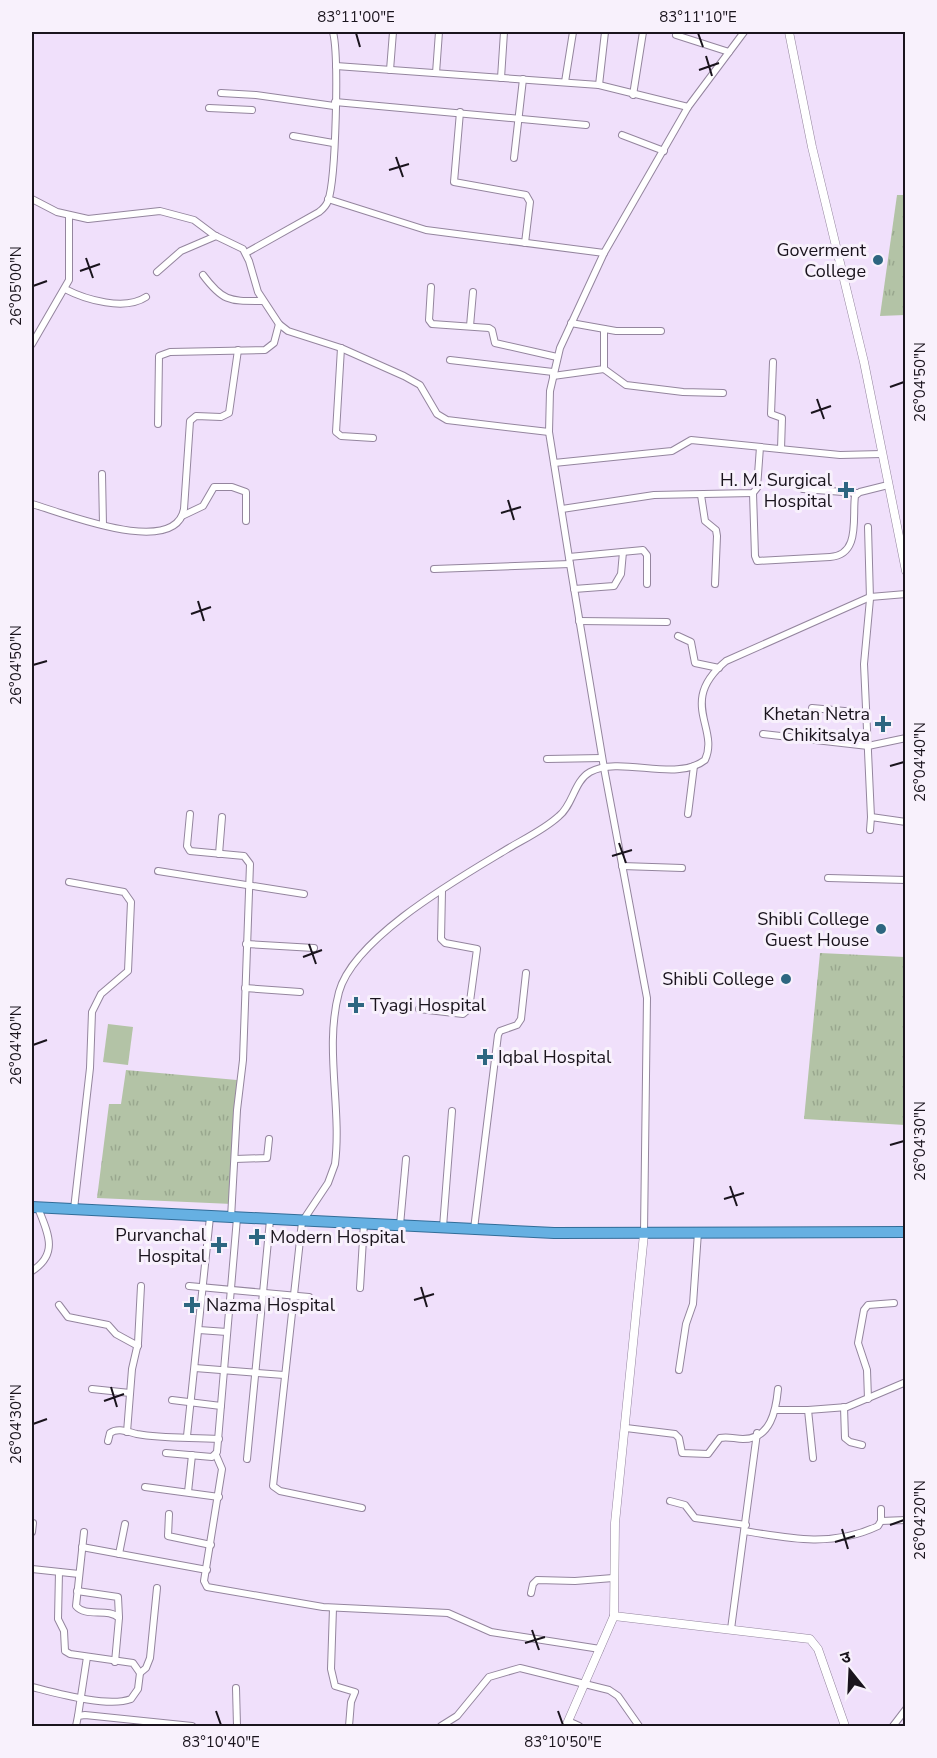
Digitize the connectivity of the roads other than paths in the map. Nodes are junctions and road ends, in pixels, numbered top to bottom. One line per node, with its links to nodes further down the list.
1 (333, 32): 12 (street)
2 (393, 32): 13 (street)
3 (439, 32): 14 (street)
4 (504, 32): 15 (street)
5 (573, 32): 17 (street)
6 (605, 32): 18 (street)
7 (643, 32): 21 (street)
8 (744, 32): 11 (street)
9 (789, 32): 68 (street)
10 (676, 35): 11 (street)
11 (729, 51): 23 (street)
12 (336, 66): 13 (street); 22 (street)
13 (390, 70): 14 (street)
14 (436, 73): 15 (street)
15 (501, 78): 16 (street)
16 (523, 80): 17 (street); 28 (street)
17 (565, 82): 18 (street)
18 (599, 85): 21 (street)
19 (221, 93): 20 (street)
20 (243, 94): 22 (street); 25 (street)
21 (633, 95): 23 (street)
22 (334, 104): 27 (street); 32 (street)
23 (688, 107): 33 (street)
24 (209, 108): 25 (street)
25 (241, 109): 26 (street)
26 (252, 110)
27 (459, 112): 28 (street); 39 (street)
28 (519, 118): 29 (street); 34 (street)
29 (586, 125)
30 (622, 135): 33 (street)
31 (293, 136): 32 (street)
32 (333, 143): 36 (street)
33 (664, 152): 41 (street)
34 (514, 158)
35 (32, 199): 37 (street)
36 (328, 199): 39 (street); 40 (street)
37 (69, 215): 38 (street); 45 (street)
38 (216, 236): 40 (street); 42 (street)
39 (525, 243): 41 (street)
40 (246, 253): 48 (street)
41 (604, 253): 49 (street)
42 (157, 272)
43 (203, 275): 48 (street)
44 (431, 287): 51 (street)
45 (66, 289): 47 (street); 54 (street)
46 (473, 292): 51 (street)
47 (146, 297)
48 (262, 301): 50 (street)
49 (571, 323): 52 (street); 57 (street)
50 (279, 324): 55 (street); 56 (street)
51 (471, 326): 57 (street)
52 (604, 329): 53 (street); 60 (street)
53 (661, 331)
54 (32, 344)
55 (341, 348): 64 (street); 65 (street)
56 (238, 350): 63 (street); 78 (street)
57 (557, 357): 61 (street)
58 (450, 360): 61 (street)
59 (773, 362): 67 (street)
60 (604, 369): 61 (street); 62 (street)
61 (553, 374): 64 (street)
62 (723, 393)
63 (158, 424)
64 (549, 432): 69 (street)
65 (373, 438)
66 (760, 447): 67 (street); 69 (street); 73 (street)
67 (781, 449): 68 (street)
68 (882, 454): 71 (street)
69 (554, 463): 77 (street)
70 (102, 474): 80 (street)
71 (888, 484): 74 (street); 84 (street)
72 (803, 489): 74 (street)
73 (753, 493): 74 (street); 75 (street)
74 (856, 494)
75 (700, 495): 77 (street); 89 (street)
76 (32, 504): 80 (street)
77 (562, 508): 83 (street)
78 (182, 516): 79 (street); 80 (street)
79 (246, 520)
80 (103, 525)
81 (868, 526): 92 (street)
82 (623, 552): 83 (street); 88 (street); 90 (street)
83 (569, 557): 85 (street)
84 (904, 559): 87 (street)
85 (570, 564): 86 (street); 90 (street)
86 (434, 569)
87 (906, 571)
88 (647, 584)
89 (715, 584)
90 (574, 590): 93 (street)
91 (906, 594): 92 (street)
92 (870, 599): 96 (street); 98 (street)
93 (579, 621): 94 (street); 102 (street)
94 (667, 622)
95 (678, 636): 96 (street)
96 (719, 668): 104 (street)
97 (812, 708): 98 (street)
98 (866, 713): 101 (street)
99 (763, 734): 101 (street)
100 (906, 738): 101 (street)
101 (868, 746): 109 (street)
102 (602, 758): 103 (street); 105 (street)
103 (547, 759)
104 (694, 766): 105 (street); 107 (street)
105 (604, 768): 113 (street); 120 (street)
106 (190, 814): 112 (street)
107 (688, 814)
108 (222, 817): 112 (street)
109 (871, 817): 110 (street); 111 (street)
110 (906, 822)
111 (870, 830)
112 (219, 854): 119 (street)
113 (622, 866): 114 (street); 144 (street)
114 (682, 868)
115 (158, 871): 119 (street)
116 (828, 878): 117 (street)
117 (906, 880)
118 (69, 882): 133 (street)
119 (248, 885): 121 (street); 122 (street)
120 (442, 891): 127 (street); 137 (street)
121 (304, 894)
122 (246, 944): 123 (street); 125 (street)
123 (314, 948)
124 (526, 973): 141 (street)
125 (245, 988): 126 (street); 131 (street)
126 (300, 992)
127 (419, 1009)
128 (452, 1111): 140 (street)
129 (269, 1139): 131 (street)
130 (406, 1159): 139 (street)
131 (235, 1160): 135 (street)
132 (35, 1208): 133 (highway); 145 (street)
133 (74, 1209): 134 (highway)
134 (210, 1217): 135 (highway); 148 (street)
135 (234, 1218): 136 (highway); 150 (street)
136 (270, 1220): 137 (highway); 151 (street)
137 (302, 1222): 138 (highway); 152 (street)
138 (364, 1223): 139 (highway); 149 (street)
139 (400, 1225): 140 (highway)
140 (442, 1227): 141 (highway)
141 (474, 1229): 144 (highway)
142 (698, 1232): 143 (highway); 144 (highway); 161 (street)
143 (906, 1232)
144 (644, 1234): 175 (street)
145 (32, 1271)
146 (141, 1286): 158 (street)
147 (189, 1286): 148 (street)
148 (204, 1288): 150 (street); 156 (street)
149 (360, 1288)
150 (230, 1290): 151 (street); 157 (street)
151 (262, 1294): 152 (street); 162 (street)
152 (292, 1296): 153 (street); 163 (street)
153 (309, 1297)
154 (894, 1303): 168 (street)
155 (59, 1305): 158 (street)
156 (199, 1330): 157 (street); 159 (street)
157 (226, 1332): 160 (street)
158 (138, 1346): 167 (street)
159 (195, 1368): 160 (street); 170 (street)
160 (224, 1370): 162 (street); 171 (street)
161 (679, 1370)
162 (255, 1373): 163 (street); 186 (street)
163 (284, 1375): 191 (street)
164 (906, 1382): 168 (street)
165 (92, 1389): 167 (street)
166 (778, 1389): 173 (street)
167 (130, 1393): 176 (street)
168 (868, 1399): 172 (street)
169 (172, 1400): 170 (street)
170 (191, 1403): 171 (street); 178 (street)
171 (221, 1406): 179 (street)
172 (844, 1407): 174 (street); 181 (street)
173 (776, 1410): 174 (street); 177 (street)
174 (808, 1410): 185 (street)
175 (626, 1428): 177 (street); 208 (street)
176 (127, 1432): 178 (street); 180 (street)
177 (757, 1433): 198 (street)
178 (187, 1436): 179 (street)
179 (219, 1439): 184 (street)
180 (108, 1441)
181 (862, 1445)
182 (166, 1453): 183 (street)
183 (192, 1455): 184 (street); 188 (street)
184 (216, 1455): 189 (street)
185 (813, 1458)
186 (247, 1460)
187 (145, 1487): 188 (street)
188 (188, 1492): 189 (street)
189 (219, 1497): 201 (street)
190 (670, 1501): 198 (street)
191 (362, 1508)
192 (881, 1509): 195 (street)
193 (169, 1514): 201 (street)
194 (906, 1520): 195 (street)
195 (881, 1521): 198 (street)
196 (33, 1523): 199 (street)
197 (124, 1524): 203 (street)
198 (745, 1528): 215 (street)
199 (32, 1532)
200 (84, 1532): 202 (street)
201 (211, 1545): 205 (street)
202 (82, 1547): 203 (street); 207 (street)
203 (119, 1554): 205 (street)
204 (32, 1569): 206 (street)
205 (207, 1570): 212 (street)
206 (59, 1572): 207 (street); 217 (street)
207 (79, 1574): 210 (street)
208 (613, 1578): 211 (street); 213 (street)
209 (157, 1588): 219 (street)
210 (77, 1591): 214 (street); 214 (street)
211 (531, 1593)
212 (333, 1608): 216 (street); 233 (street)
213 (614, 1616): 215 (street); 216 (street)
214 (119, 1618): 218 (street)
215 (731, 1629): 237 (street)
216 (600, 1649): 220 (street)
217 (87, 1657): 218 (street); 223 (street)
218 (115, 1662): 219 (street)
219 (140, 1673): 223 (street)
220 (585, 1682): 227 (street); 234 (street); 236 (street)
221 (32, 1687): 223 (street)
222 (236, 1688): 232 (street)
223 (81, 1698): 225 (street)
224 (906, 1709): 238 (street)
225 (78, 1716): 226 (street); 228 (street)
226 (107, 1718): 229 (street); 230 (street)
227 (567, 1724): 235 (street)
228 (76, 1726)
229 (106, 1726)
230 (167, 1726): 231 (street)
231 (192, 1726)
232 (237, 1726)
233 (350, 1726)
234 (441, 1726)
235 (579, 1726)
236 (639, 1726)
237 (845, 1726)
238 (893, 1726)

